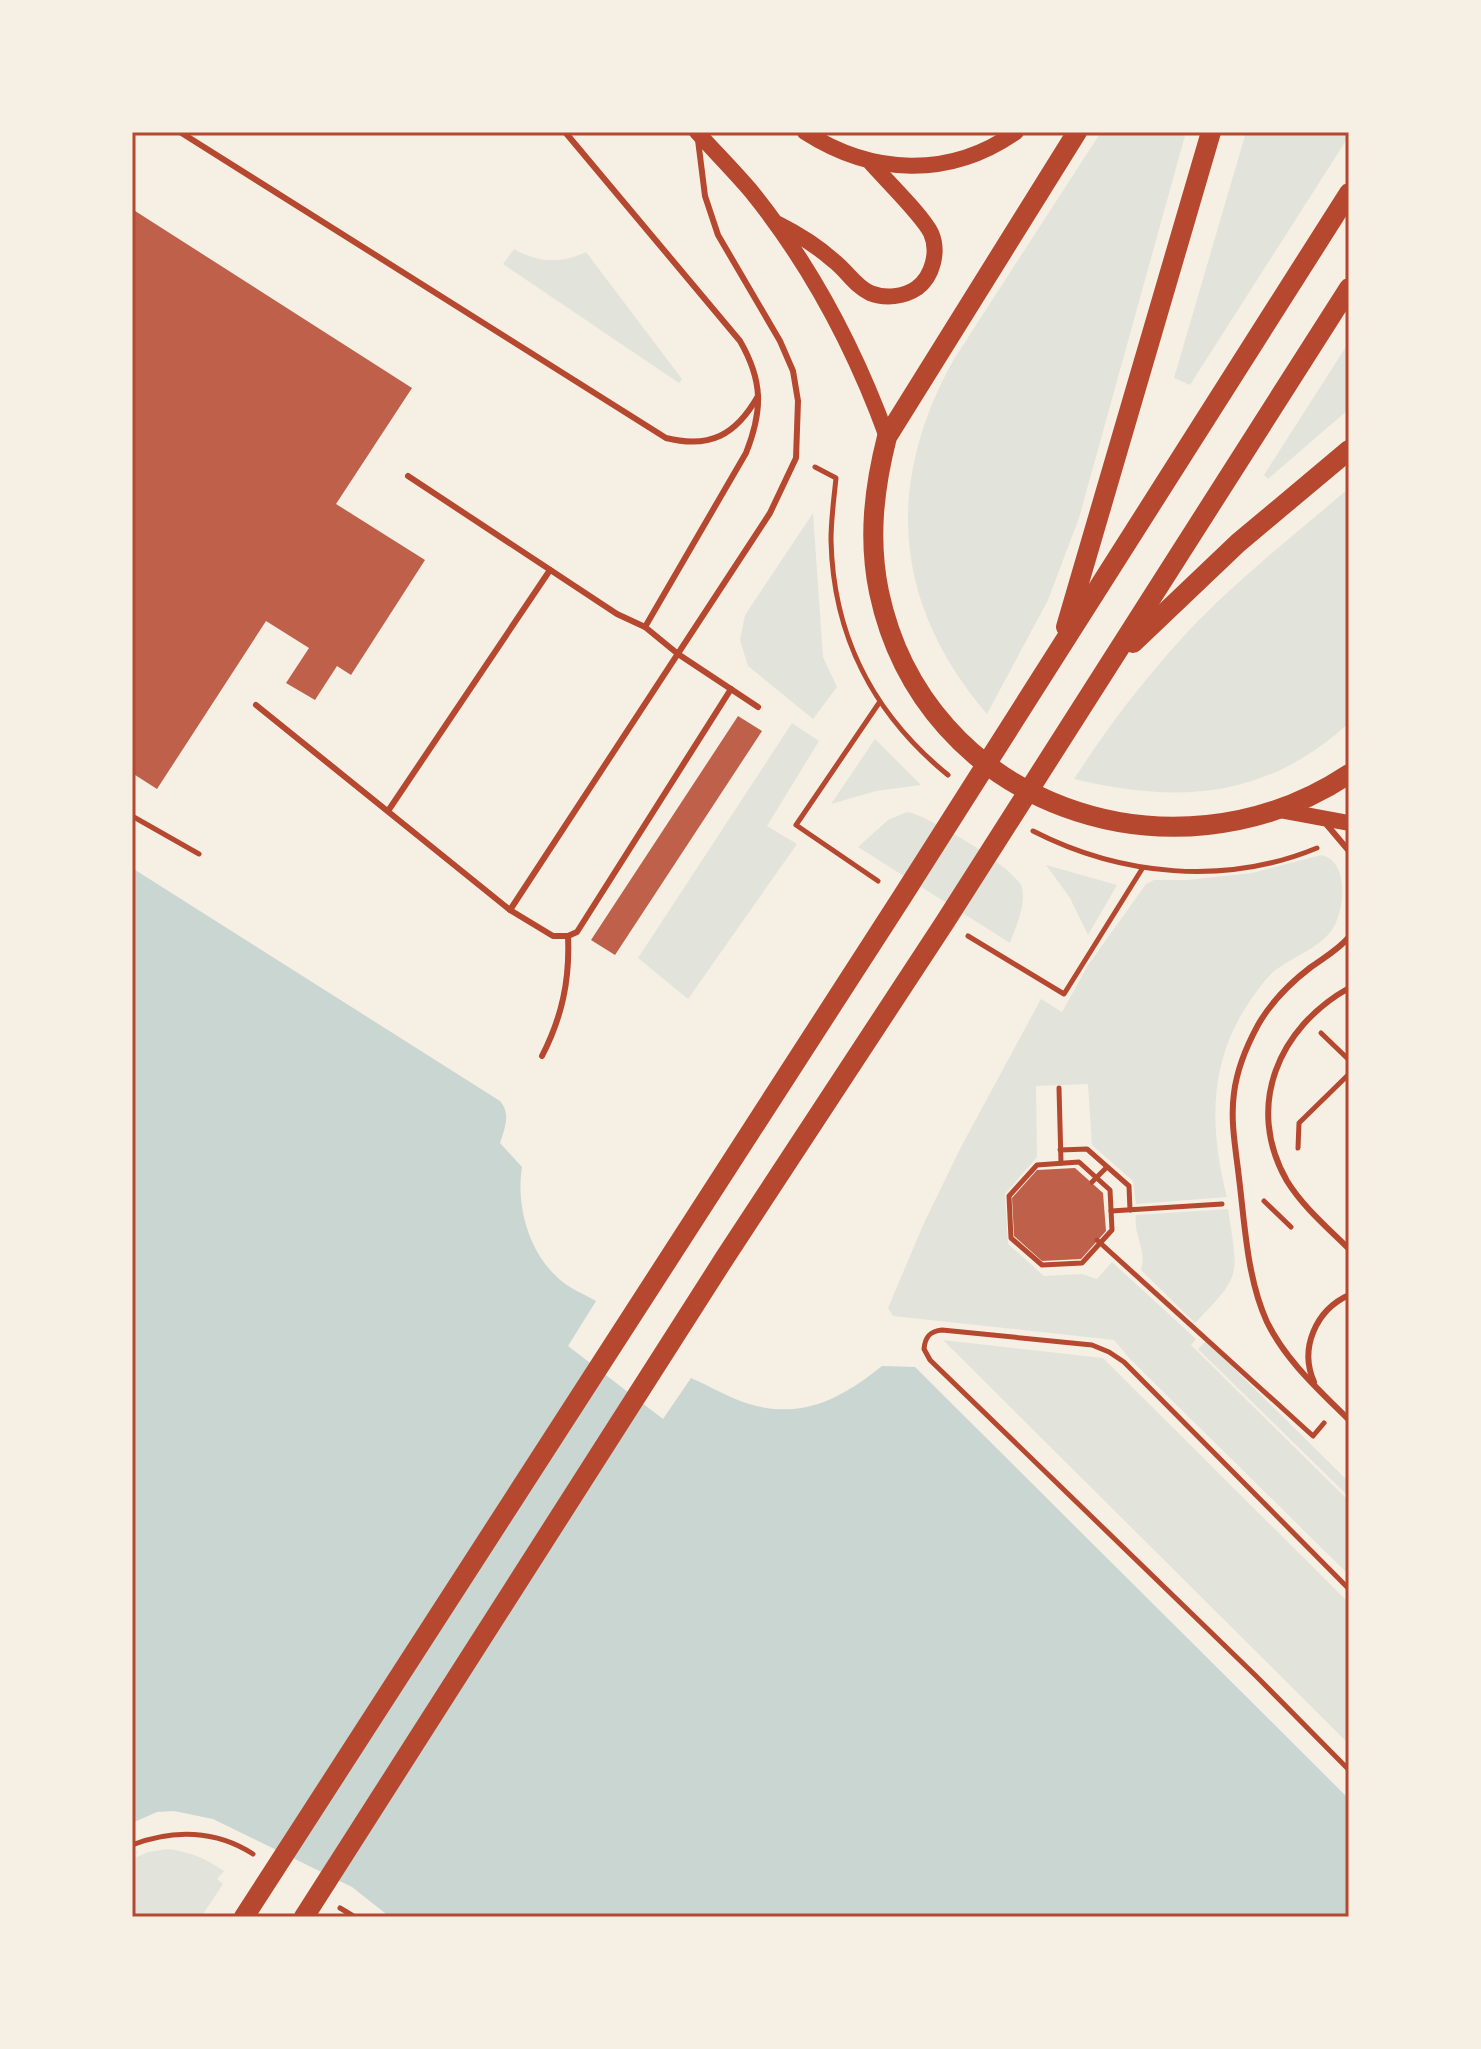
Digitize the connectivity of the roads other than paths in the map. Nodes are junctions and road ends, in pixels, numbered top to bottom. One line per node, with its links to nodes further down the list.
1 (180, 132): 12 (lane)
2 (565, 132): 12 (lane)
3 (697, 132): 10 (main road); 19 (lane)
4 (805, 132): 8 (main road)
5 (1016, 132): 8 (main road)
6 (1077, 132): 13 (main road)
7 (1211, 132): 18 (main road)
8 (871, 163): 10 (main road)
9 (1349, 193): 18 (main road)
10 (773, 221): 13 (main road)
11 (1349, 288): 20 (main road)
12 (758, 396): 17 (lane)
13 (887, 437): 25 (main road)
14 (1349, 450): 20 (main road)
15 (408, 476): 16 (lane)
16 (550, 570): 17 (lane); 26 (lane)
17 (645, 627): 19 (lane)
18 (1060, 651): 39 (main road)
19 (678, 654): 21 (lane); 30 (lane)
20 (1107, 669): 40 (main road)
21 (731, 689): 23 (lane); 31 (lane)
22 (256, 705): 26 (lane)
23 (758, 707)
24 (1349, 774): 25 (main road)
25 (1279, 810): 27 (main road)
26 (388, 811): 30 (lane)
27 (1318, 817): 28 (main road); 29 (lane)
28 (1349, 823)
29 (1349, 851)
30 (510, 910): 31 (lane)
31 (568, 936): 34 (lane)
32 (1349, 937): 37 (lane)
33 (1349, 988): 35 (lane)
34 (542, 1056)
35 (1349, 1249)
36 (1349, 1295): 37 (lane)
37 (1316, 1388): 38 (lane)
38 (1349, 1420)
39 (245, 1914)
40 (304, 1917)

